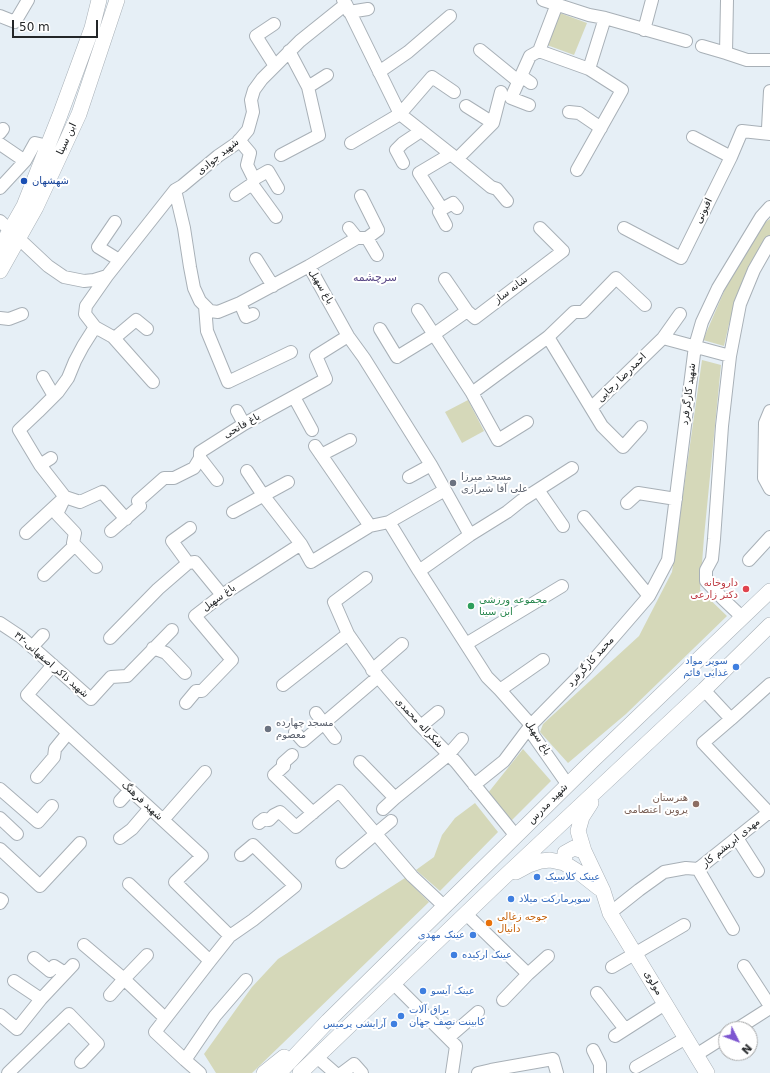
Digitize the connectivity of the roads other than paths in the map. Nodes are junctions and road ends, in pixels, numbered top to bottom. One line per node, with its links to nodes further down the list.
1 (28, 0): 10 (street)
2 (99, 0): 44 (main road, ابن سینا)
3 (117, 0): 45 (main road, ابن سینا)
4 (543, 0): 7 (street)
5 (652, 0): 14 (street)
6 (727, 0): 20 (street)
7 (557, 4): 12 (street); 19 (street)
8 (346, 6): 9 (street); 18 (street, شهید جوادی); 24 (street)
9 (368, 9)
10 (0, 16)
11 (450, 16): 24 (street)
12 (605, 18): 14 (street); 23 (street)
13 (274, 24): 22 (street)
14 (644, 30): 15 (street)
15 (686, 41)
16 (702, 46): 20 (street)
17 (480, 50): 26 (street)
18 (289, 51): 22 (street, شهید جوادی); 28 (street)
19 (538, 51): 23 (street); 26 (street)
20 (726, 53): 21 (street)
21 (770, 60)
22 (275, 66): 41 (street, شهید جوادی)
23 (589, 69): 37 (street)
24 (379, 72): 35 (street)
25 (327, 75): 28 (street)
26 (519, 78): 27 (street); 32 (street)
27 (531, 83)
28 (308, 87): 46 (street)
29 (770, 91): 39 (street)
30 (454, 92): 35 (street)
31 (501, 92): 36 (street)
32 (529, 105)
33 (466, 106): 36 (street)
34 (569, 112): 37 (street)
35 (400, 114): 38 (street); 42 (street)
36 (493, 123): 47 (street)
37 (601, 128): 51 (street)
38 (421, 131): 47 (street); 50 (street)
39 (770, 132): 48 (street, افیونی)
40 (693, 137): 48 (street)
41 (239, 140): 52 (street); 55 (street, شهید جوادی)
42 (351, 143)
43 (0, 144): 49 (street)
44 (48, 146): 45 (main road); 49 (street); 68 (main road, ابن سینا)
45 (63, 149): 68 (main road, ابن سینا)
46 (281, 155)
47 (454, 156): 58 (street); 61 (street)
48 (731, 157): 67 (street, افیونی)
49 (25, 161): 53 (street)
50 (403, 163)
51 (577, 170)
52 (253, 181): 54 (street); 56 (street); 62 (street)
53 (0, 188)
54 (278, 188)
55 (175, 190): 74 (street, شهید جوادی); 82 (street)
56 (236, 195)
57 (361, 196): 69 (street)
58 (507, 201)
59 (770, 207): 97 (street, شهید کارگرفرد)
60 (456, 208): 61 (street)
61 (442, 209): 64 (street)
62 (276, 217)
63 (115, 222): 74 (street)
64 (446, 225)
65 (349, 228): 69 (street)
66 (540, 228): 84 (street, شانه ساز)
67 (624, 228)
68 (9, 230): 71 (main road, ابن سینا); 76 (main road, ابن سینا); 77 (street)
69 (362, 238): 72 (street); 75 (street)
70 (770, 242): 99 (street)
71 (0, 248)
72 (377, 254)
73 (256, 259): 79 (street)
74 (119, 260): 77 (street, شهید جوادی)
75 (309, 266): 79 (street, باغ سهیل); 93 (street, باغ سهیل)
76 (0, 271)
77 (107, 276): 89 (street, شهید جوادی)
78 (445, 280): 84 (street)
79 (273, 286): 80 (street, باغ سهیل)
80 (240, 304): 82 (street, باغ سهیل); 86 (street)
81 (646, 305): 95 (street)
82 (205, 306): 98 (street)
83 (418, 310): 92 (street)
84 (467, 312): 92 (street)
85 (22, 314): 88 (street)
86 (253, 314)
87 (680, 314): 96 (street, احمدرضا رجایی)
88 (0, 318)
89 (96, 327): 94 (street, شهید جوادی); 103 (street)
90 (147, 329): 94 (street)
91 (380, 329): 92 (street)
92 (433, 335): 102 (street)
93 (348, 336): 104 (street, باغ فاتحی); 116 (street, باغ سهیل)
94 (113, 337): 101 (street, شهید جوادی)
95 (548, 337): 102 (street); 105 (street, احمدرضا رجایی)
96 (663, 338): 97 (street); 105 (street, احمدرضا رجایی)
97 (695, 346): 99 (street); 127 (street, شهید کارگرفرد)
98 (291, 352)
99 (730, 356): 152 (street)
100 (43, 377): 103 (street)
101 (153, 382)
102 (472, 393): 108 (street)
103 (54, 396): 115 (street)
104 (294, 397): 109 (street, باغ فاتحی); 111 (street)
105 (592, 408): 110 (street)
106 (237, 411): 109 (street)
107 (770, 411): 122 (street)
108 (527, 422)
109 (244, 424): 114 (street, باغ فاتحی)
110 (641, 427)
111 (312, 430)
112 (350, 440): 133 (street)
113 (51, 458): 115 (street)
114 (200, 458): 120 (street); 131 (street, باغ فاتحی)
115 (40, 465): 126 (street)
116 (431, 465): 119 (street); 123 (street, باغ سهیل)
117 (572, 468): 124 (street)
118 (247, 470): 125 (street)
119 (409, 477)
120 (217, 480)
121 (288, 482): 125 (street)
122 (770, 489)
123 (445, 490): 132 (street); 138 (street, باغ سهیل)
124 (538, 490): 134 (street); 138 (street)
125 (263, 495): 129 (street); 140 (street)
126 (65, 497): 131 (street); 137 (street); 141 (street)
127 (676, 499): 128 (street); 151 (street, شهید کارگرفرد)
128 (628, 503)
129 (233, 512)
130 (584, 517): 151 (street)
131 (126, 519): 136 (street, باغ فاتحی)
132 (389, 522): 133 (street); 145 (street, باغ سهیل)
133 (370, 526): 140 (street)
134 (563, 526)
135 (190, 528): 143 (street)
136 (111, 531)
137 (26, 534)
138 (470, 535): 145 (street)
139 (770, 538): 142 (street)
140 (301, 544): 150 (street, باغ سهیل)
141 (75, 545): 144 (street); 146 (street)
142 (749, 560)
143 (188, 563): 150 (street); 158 (street)
144 (96, 567)
145 (419, 571): 160 (street, باغ سهیل)
146 (44, 575)
147 (366, 578): 156 (street, شکراله محمدی)
148 (562, 586): 160 (street)
149 (770, 591): 152 (main road, شهید مدرس)
150 (222, 595): 171 (street, باغ سهیل)
151 (649, 596): 175 (street, محمد کارگرفرد)
152 (742, 617): 188 (main road, شهید مدرس)
153 (0, 623): 161 (street, ۳۲-شهید ذاکر اصفهانی)
154 (770, 625): 170 (main road)
155 (172, 630): 162 (street, ۳۲-شهید ذاکر اصفهانی)
156 (348, 634): 166 (street, شکراله محمدی); 168 (street)
157 (43, 635): 161 (street)
158 (110, 638)
159 (402, 644): 166 (street)
160 (466, 644): 169 (street, باغ سهیل)
161 (32, 647): 164 (street, ۳۲-شهید ذاکر اصفهانی)
162 (154, 648): 164 (street, ۳۲-شهید ذاکر اصفهانی); 165 (street)
163 (543, 660): 169 (street)
164 (53, 665): 178 (street, شهید فرهنگ)
165 (185, 673)
166 (375, 673): 173 (street); 176 (street, شکراله محمدی)
167 (770, 684): 174 (street)
168 (283, 685)
169 (500, 690): 175 (street, باغ سهیل)
170 (704, 690): 174 (street); 186 (main road)
171 (186, 703)
172 (438, 712): 176 (street)
173 (320, 718): 177 (street); 179 (street)
174 (731, 720): 197 (street)
175 (531, 725): 187 (street, محمد کارگرفرد); 188 (street, باغ سهیل)
176 (421, 726): 181 (street, شکراله محمدی)
177 (295, 732)
178 (68, 733): 185 (street); 190 (street, شهید فرهنگ)
179 (335, 738)
180 (462, 739): 181 (street)
181 (448, 754): 187 (street, شکراله محمدی); 191 (street)
182 (292, 755): 196 (street)
183 (360, 762): 191 (street)
184 (205, 772): 199 (street)
185 (37, 777)
186 (605, 782): 209 (main road, مولوی); 215 (main road)
187 (474, 785): 204 (street, شکراله محمدی)
188 (568, 785): 204 (main road, شهید مدرس)
189 (0, 789): 193 (street)
190 (130, 790): 192 (street); 194 (street, شهید فرهنگ)
191 (395, 798): 195 (street)
192 (120, 801)
193 (52, 806)
194 (150, 808): 199 (street, شهید فرهنگ); 205 (street)
195 (383, 809)
196 (313, 813): 201 (street); 202 (street)
197 (769, 813): 206 (street, مهدی ابریشم کار)
198 (0, 818): 203 (street)
199 (162, 820): 225 (street, شهید فرهنگ)
200 (391, 821): 202 (street)
201 (259, 823)
202 (376, 833): 211 (street); 220 (street)
203 (17, 834)
204 (516, 836): 220 (main road, شهید مدرس)
205 (120, 838)
206 (737, 838): 213 (street, مهدی ابریشم کار); 214 (street)
207 (80, 844): 208 (street)
208 (0, 849)
209 (584, 851): 212 (main road); 217 (main road, مولوی)
210 (241, 856): 225 (street)
211 (342, 862)
212 (564, 863): 215 (main road); 217 (main road)
213 (698, 869): 221 (street, مهدی ابریشم کار); 224 (street)
214 (758, 871)
215 (502, 878): 222 (main road)
216 (130, 884): 231 (street)
217 (603, 891): 221 (main road, مولوی)
218 (0, 899): 219 (street)
219 (0, 903)
220 (445, 907): 248 (main road, شهید مدرس)
221 (610, 913): 227 (main road, مولوی)
222 (466, 914): 234 (street); 238 (main road)
223 (684, 925): 227 (street)
224 (733, 929)
225 (230, 936): 231 (street)
226 (84, 945): 235 (street)
227 (634, 954): 233 (street); 243 (main road, مولوی)
228 (147, 955): 235 (street)
229 (548, 956): 234 (street)
230 (34, 958): 241 (street)
231 (210, 961): 247 (street)
232 (744, 966): 244 (street)
233 (612, 967)
234 (528, 974): 242 (street)
235 (124, 978): 240 (street); 247 (street)
236 (246, 980): 259 (street)
237 (14, 981): 241 (street)
238 (394, 983): 251 (main road); 253 (street)
239 (597, 993): 250 (street)
240 (110, 995)
241 (41, 999): 246 (street)
242 (503, 1000)
243 (665, 1004): 250 (street); 254 (main road, مولوی)
244 (770, 1007): 249 (street)
245 (478, 1012): 253 (street)
246 (0, 1015)
247 (165, 1018): 259 (street)
248 (328, 1020): 265 (main road); 266 (main road)
249 (749, 1021)
250 (625, 1029): 252 (street)
251 (340, 1035): 258 (main road); 267 (main road)
252 (615, 1036)
253 (448, 1038): 272 (street)
254 (686, 1038): 257 (main road, مولوی); 261 (street)
255 (718, 1041): 257 (street)
256 (593, 1050): 275 (street)
257 (696, 1055): 276 (main road, مولوی)
258 (319, 1059): 268 (main road); 269 (street)
259 (185, 1060): 264 (street)
260 (80, 1062): 263 (street)
261 (636, 1067)
262 (492, 1071): 273 (street); 274 (street)
263 (8, 1073)
264 (200, 1073)
265 (264, 1073)
266 (279, 1073)
267 (300, 1073)
268 (307, 1073)
269 (335, 1073)
270 (342, 1073): 271 (street)
271 (362, 1073)
272 (452, 1073)
273 (478, 1073)
274 (558, 1073)
275 (600, 1073)
276 (707, 1073)

